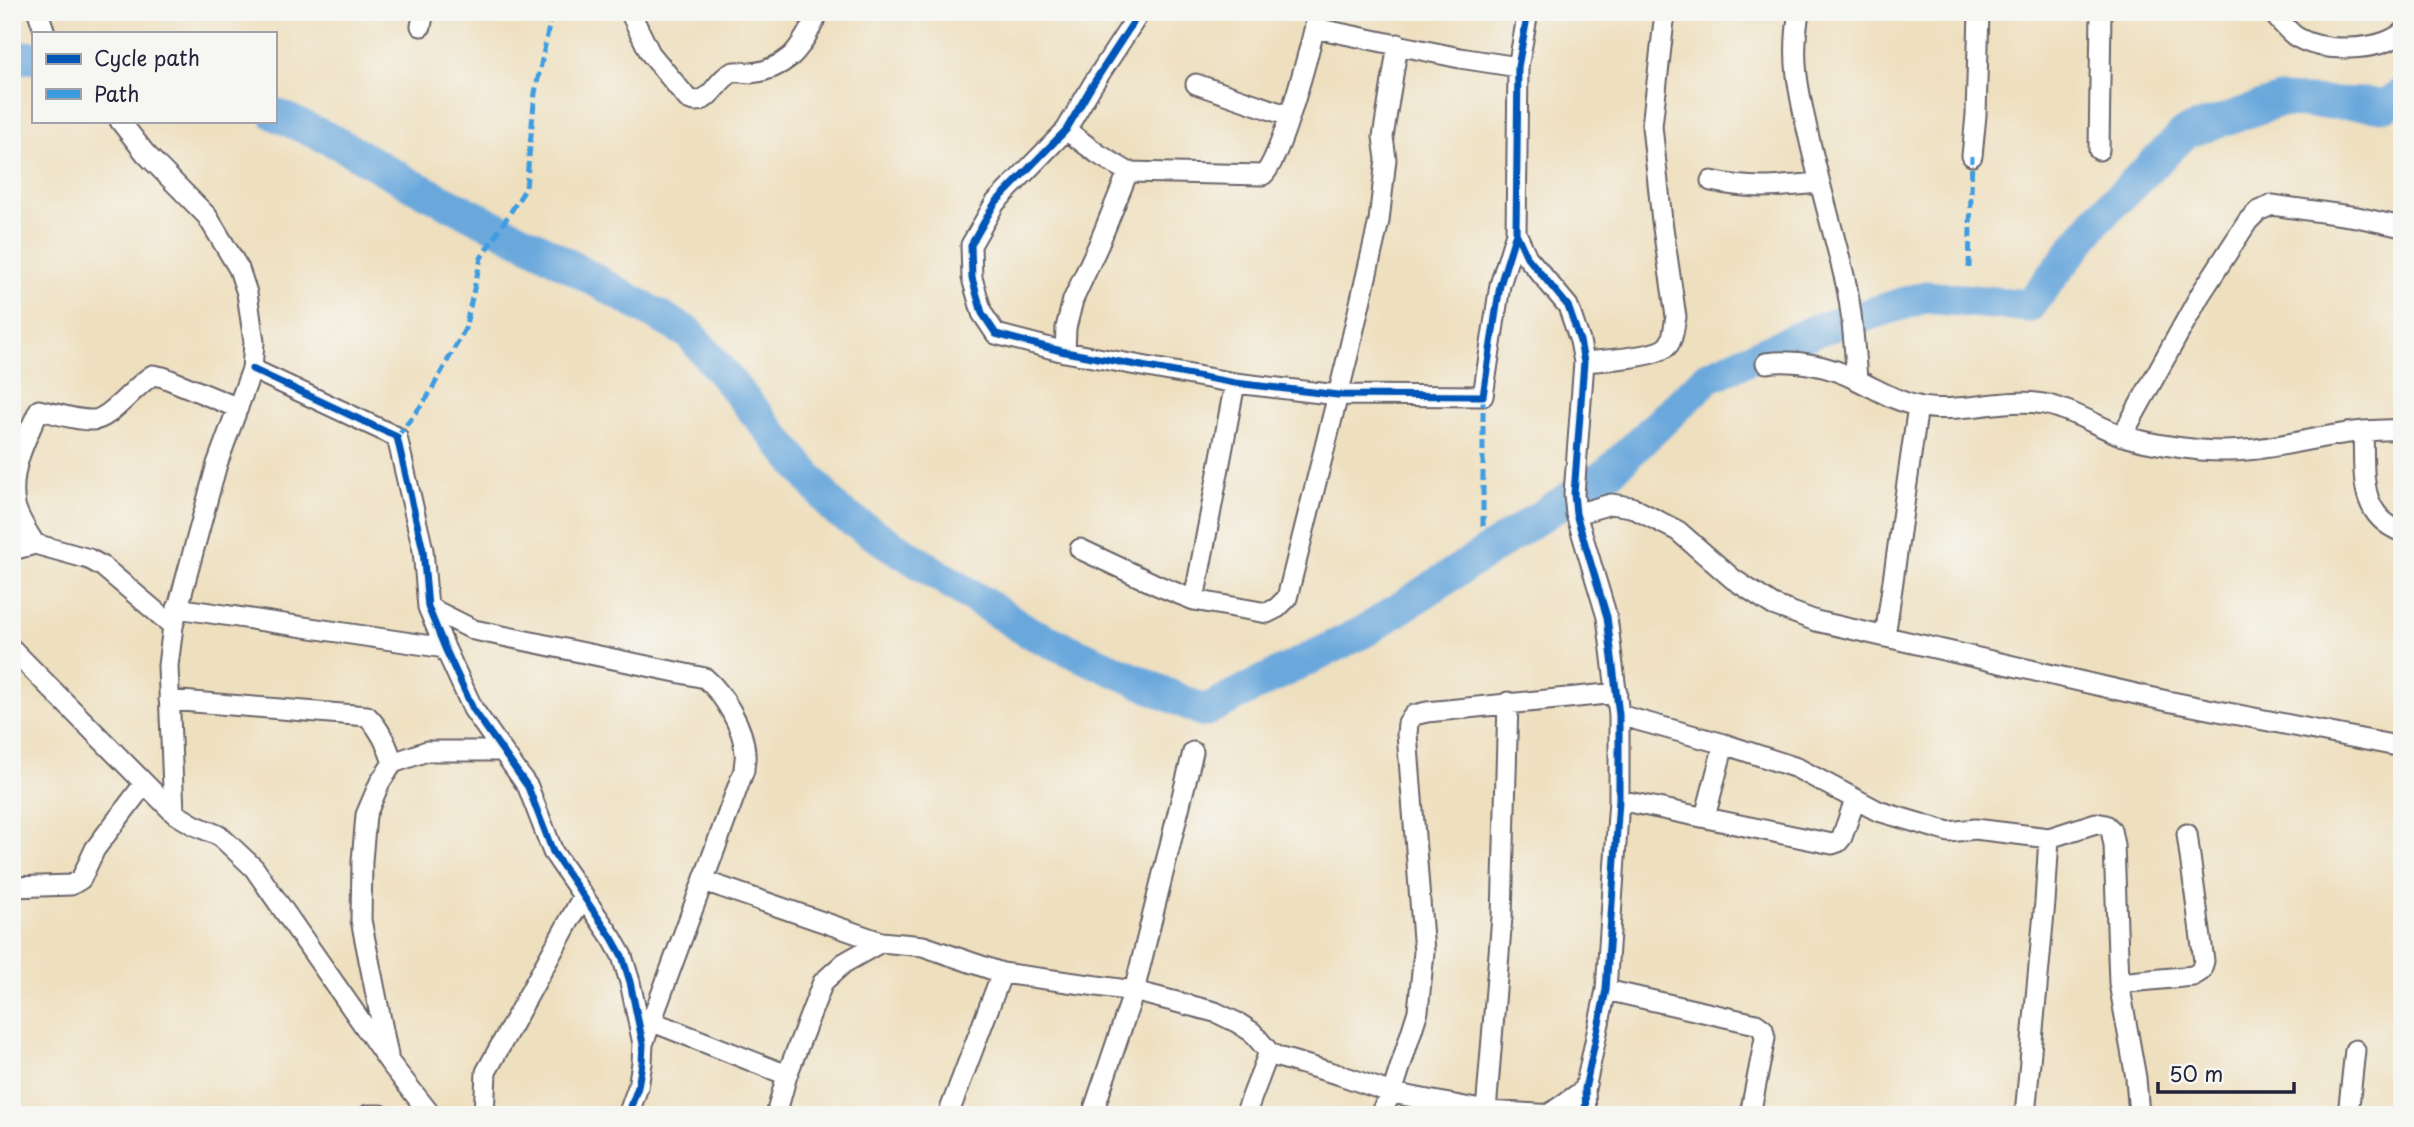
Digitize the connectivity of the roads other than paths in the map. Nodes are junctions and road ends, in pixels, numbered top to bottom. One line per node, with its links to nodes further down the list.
1 (38, 12): 12 (street)
2 (630, 12): 3 (street)
3 (819, 12)
4 (1140, 12): 19 (street)
5 (1528, 12): 15 (street)
6 (1665, 12): 28 (street)
7 (1799, 12): 24 (street)
8 (1979, 12): 21 (street)
9 (2101, 12): 20 (street)
10 (2272, 12): 13 (street)
11 (1316, 20): 14 (street); 17 (street)
12 (45, 32)
13 (2402, 33)
14 (1398, 44): 15 (street); 33 (street)
15 (1518, 67): 26 (street)
16 (1196, 84): 17 (street)
17 (1289, 116): 22 (street)
18 (121, 122): 30 (street)
19 (1066, 130): 22 (street); 27 (street)
20 (2099, 150)
21 (1972, 156)
22 (1128, 172): 27 (street)
23 (1711, 181): 24 (street)
24 (1818, 183): 31 (street)
25 (2402, 228): 38 (street)
26 (1516, 233): 28 (street); 33 (street)
27 (1065, 352): 32 (street)
28 (1584, 362): 39 (street)
29 (1766, 363): 31 (street)
30 (252, 369): 35 (street); 45 (street)
31 (1857, 379): 34 (street)
32 (1235, 383): 33 (street); 44 (street)
33 (1338, 395): 44 (street)
34 (1919, 406): 38 (street); 47 (street)
35 (238, 408): 41 (street); 46 (street)
36 (2402, 429): 37 (street)
37 (2363, 431): 38 (street); 40 (street)
38 (2122, 436)
39 (1576, 513): 47 (street); 50 (street)
40 (2402, 532)
41 (35, 544): 43 (street); 46 (street)
42 (1080, 549): 44 (street)
43 (12, 550)
44 (1194, 600)
45 (428, 607): 48 (street); 66 (street)
46 (175, 617): 48 (street); 51 (street)
47 (1885, 637): 55 (street)
48 (445, 648): 56 (street)
49 (12, 649): 59 (street)
50 (1617, 693): 52 (street); 53 (street)
51 (169, 700): 58 (street); 62 (street)
52 (1508, 702): 81 (street); 82 (street)
53 (1619, 715): 54 (street); 60 (street)
54 (1724, 744): 61 (street); 63 (street)
55 (2402, 747)
56 (502, 751): 58 (street); 68 (street)
57 (1193, 752): 73 (street)
58 (393, 763): 78 (street)
59 (145, 784): 62 (street); 67 (street)
60 (1619, 800): 63 (street); 72 (street)
61 (1855, 800): 63 (street); 65 (street)
62 (174, 813): 78 (street)
63 (1705, 817)
64 (2187, 834): 71 (street)
65 (2049, 838): 71 (street); 96 (street)
66 (704, 881): 69 (street); 74 (street)
67 (12, 887)
68 (583, 897): 75 (street); 87 (street)
69 (881, 942): 70 (street); 79 (street)
70 (1002, 973): 73 (street); 90 (street)
71 (2119, 983): 97 (street)
72 (1606, 990): 80 (street); 95 (street)
73 (1135, 991): 77 (street); 91 (street)
74 (653, 1022): 75 (street); 79 (street)
75 (643, 1044): 88 (street)
76 (2355, 1050): 98 (street)
77 (1269, 1052): 81 (street); 92 (street)
78 (390, 1063): 86 (street)
79 (787, 1075): 89 (street)
80 (1585, 1089): 83 (street); 94 (street)
81 (1392, 1093): 82 (street); 93 (street)
82 (1486, 1111): 83 (street)
83 (1554, 1114)
84 (368, 1115): 85 (street)
85 (381, 1115)
86 (431, 1115)
87 (484, 1115)
88 (628, 1115)
89 (776, 1115)
90 (948, 1115)
91 (1092, 1115)
92 (1245, 1115)
93 (1379, 1115)
94 (1587, 1115)
95 (1750, 1115)
96 (2025, 1115)
97 (2139, 1115)
98 (2348, 1115)

